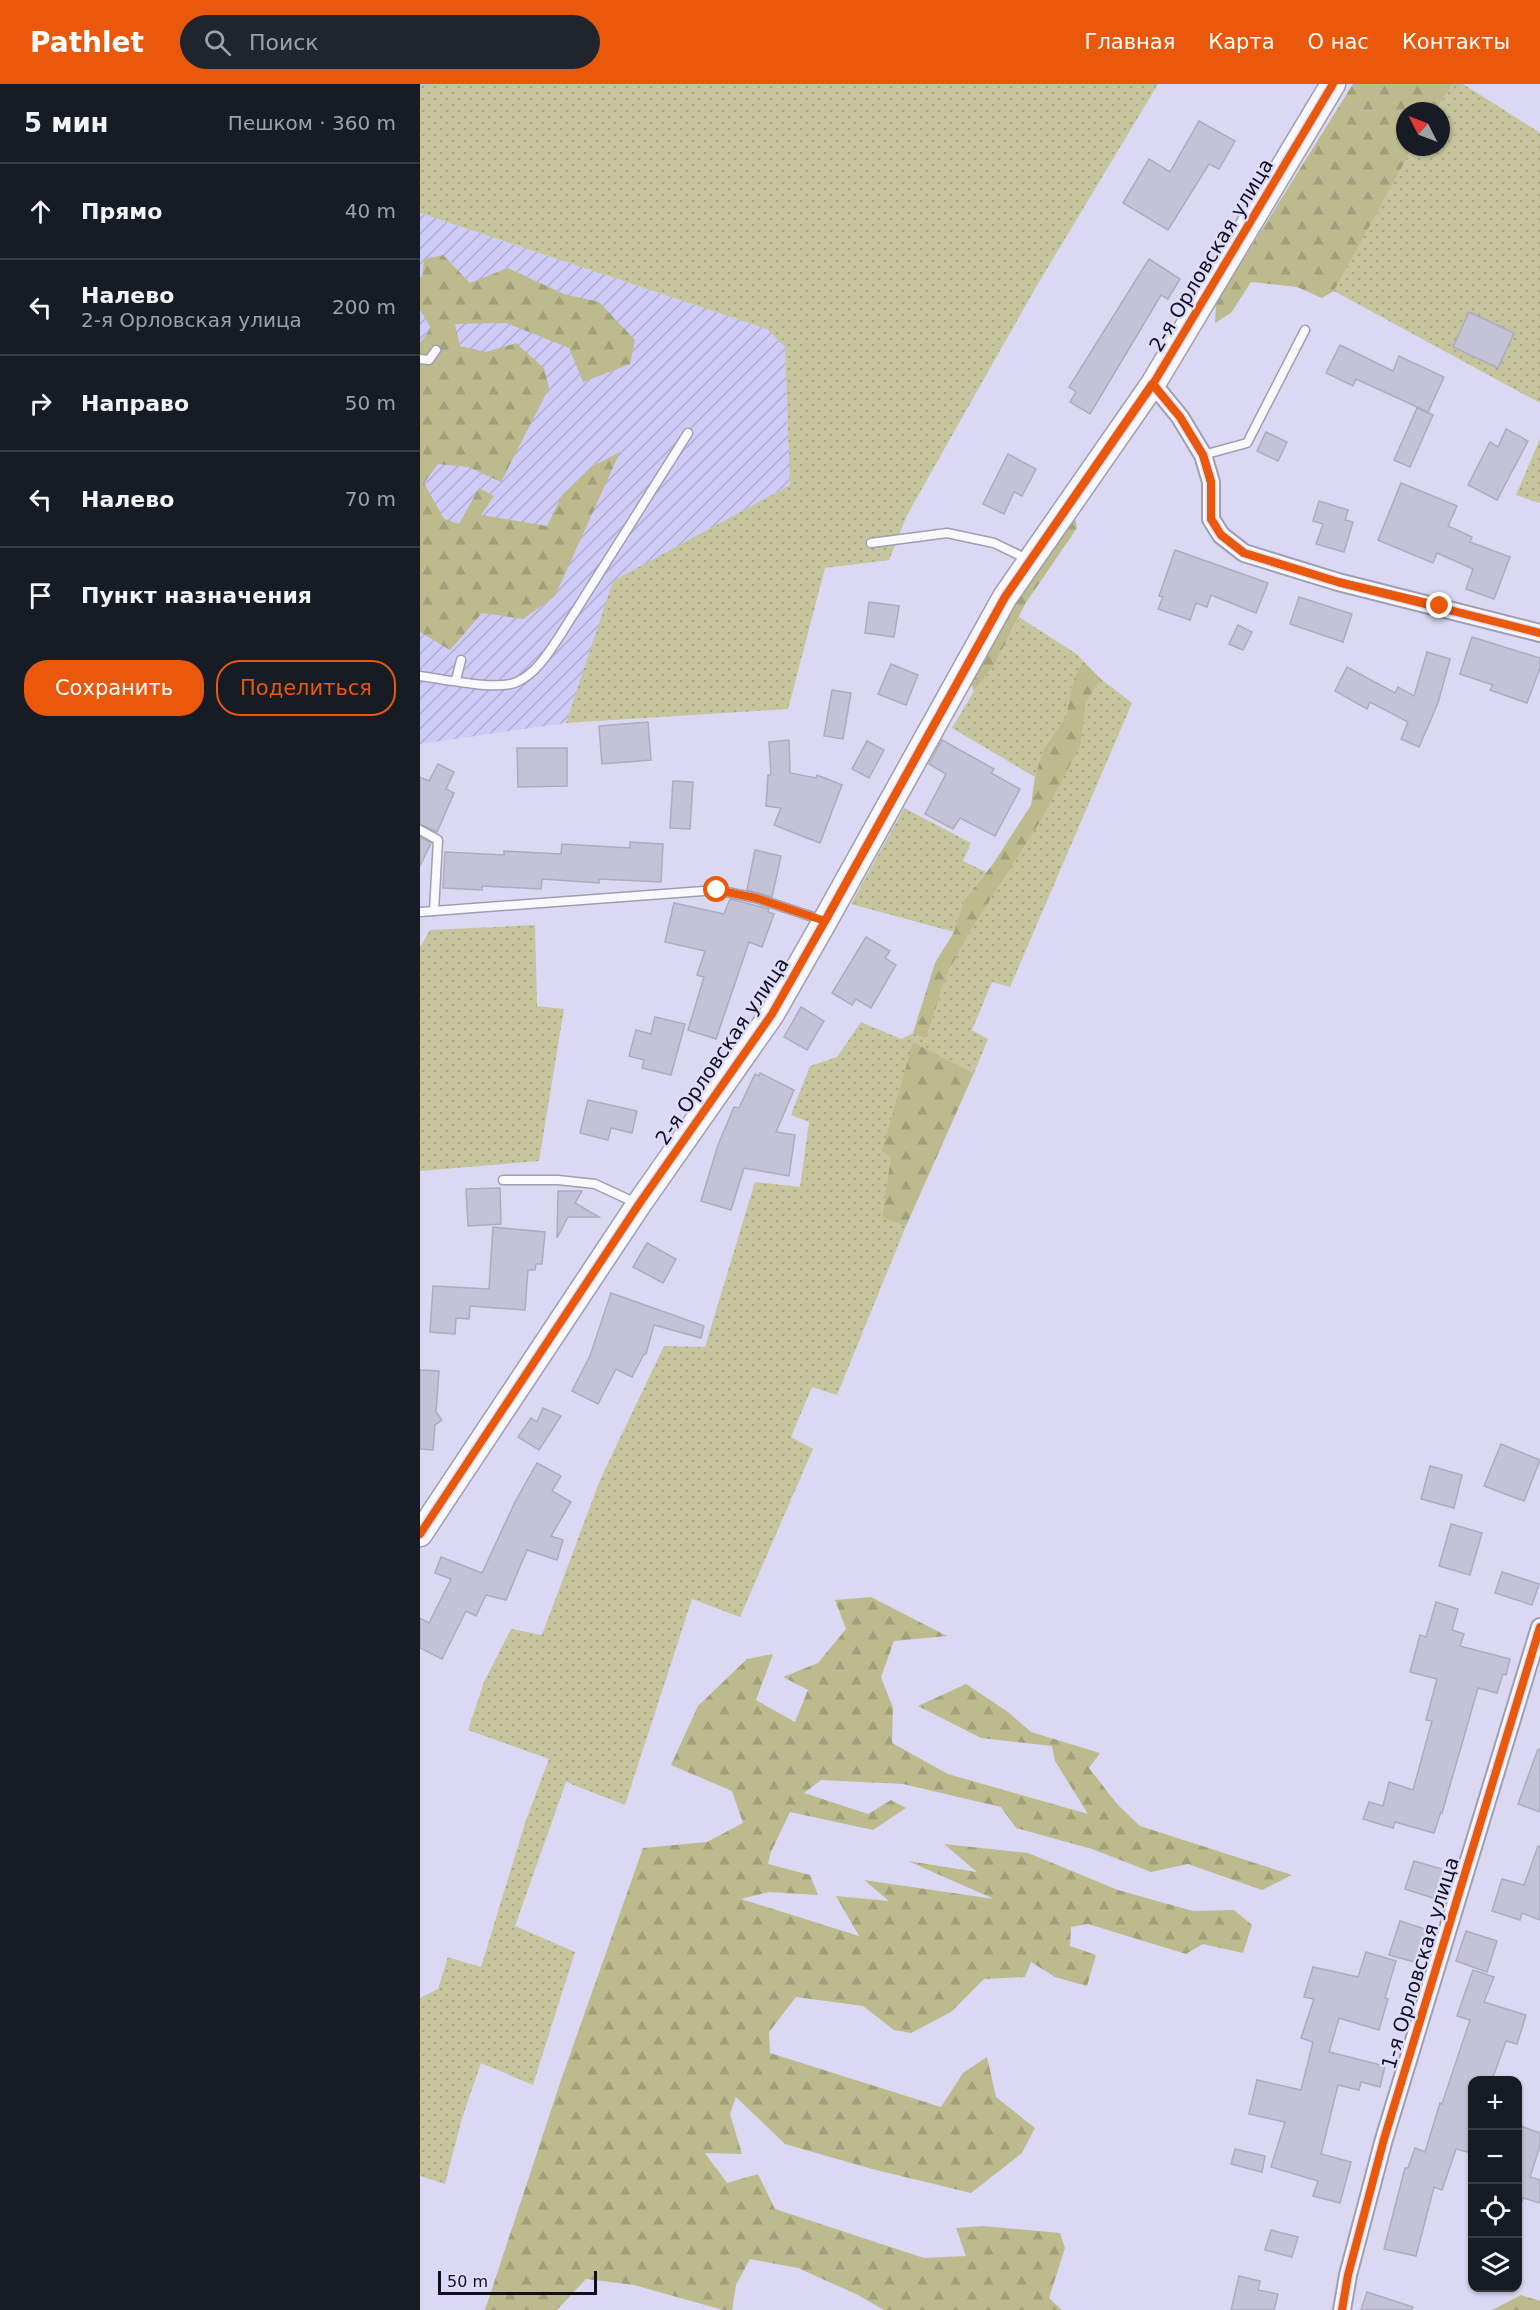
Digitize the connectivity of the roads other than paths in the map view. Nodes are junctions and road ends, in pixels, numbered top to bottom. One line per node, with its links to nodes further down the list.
1 (1333, 84): 5 (street, 2-я Орловская улица)
2 (1305, 330): 7 (lane)
3 (436, 350): 4 (lane)
4 (420, 359)
5 (1152, 384): 7 (street); 9 (street, 2-я Орловская улица)
6 (688, 433): 13 (lane)
7 (1203, 455): 10 (street)
8 (871, 543): 9 (lane)
9 (1030, 561): 17 (street, 2-я Орловская улица)
10 (1540, 633)
11 (461, 660): 13 (lane)
12 (420, 676): 13 (lane)
13 (456, 680)
14 (420, 830): 15 (lane)
15 (434, 911): 16 (lane); 17 (lane)
16 (420, 912)
17 (825, 921): 19 (street, 2-я Орловская улица)
18 (504, 1180): 19 (lane)
19 (639, 1204): 20 (street, 2-я Орловская улица)
20 (423, 1524)
21 (1540, 1627): 22 (street, 1-я Орловская улица)
22 (1342, 2310)

